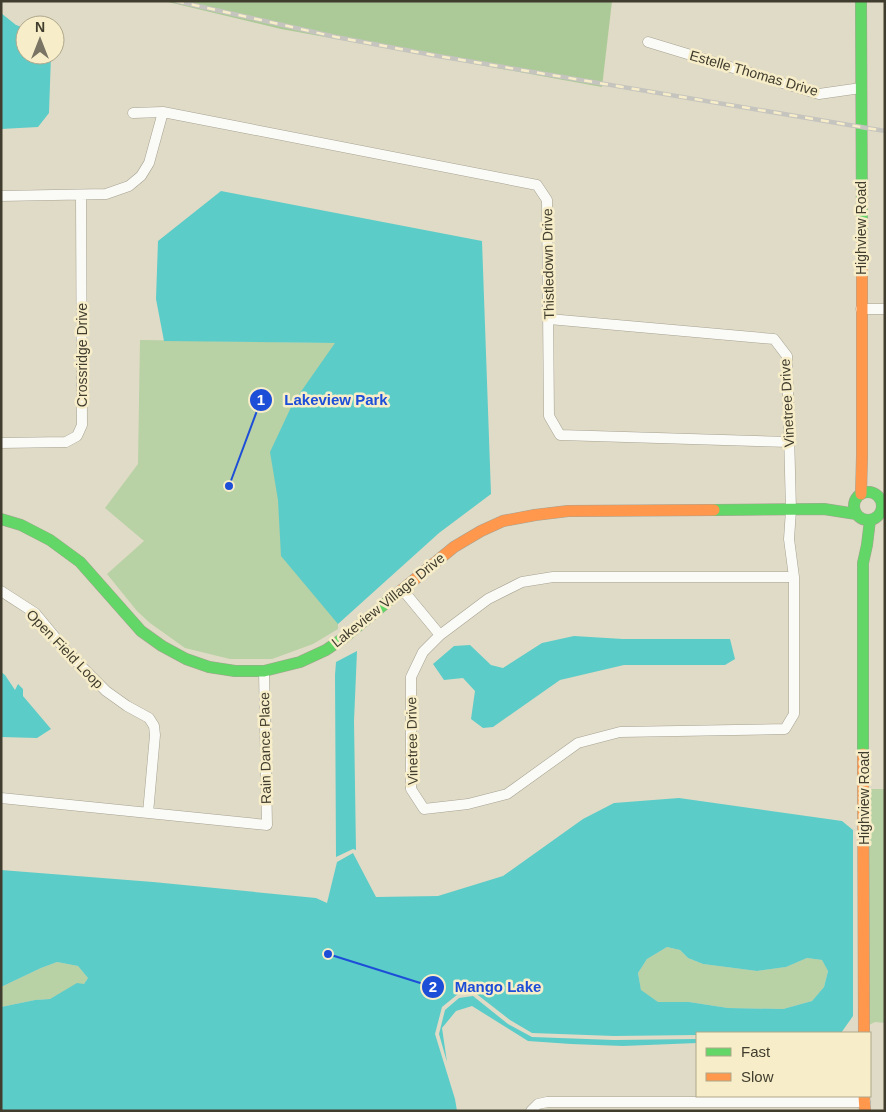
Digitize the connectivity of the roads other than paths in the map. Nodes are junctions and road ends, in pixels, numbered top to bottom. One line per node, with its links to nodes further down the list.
1 (861, 1): 3 (street, Highview Road)
2 (648, 42): 3 (street, Estelle Thomas Drive)
3 (861, 88): 8 (street, Highview Road)
4 (163, 112): 5 (street, Thistledown Drive); 6 (street); 10 (street, Thistledown Drive)
5 (133, 113)
6 (82, 195): 7 (street); 11 (street, Crossridge Drive)
7 (1, 196)
8 (861, 309): 9 (street); 13 (street, Highview Road)
9 (885, 309)
10 (549, 319): 12 (street, Vinetree Drive); 12 (street, Thistledown Drive)
11 (1, 442)
12 (790, 442): 17 (street, Vinetree Drive)
13 (862, 456): 14 (street, Highview Road); 15 (street, Highview Road)
14 (859, 495): 15 (street); 16 (street, Lakeview Village Drive); 19 (street)
15 (880, 496): 18 (street)
16 (824, 509): 17 (street, Lakeview Village Drive); 19 (street, Lakeview Village Drive)
17 (791, 510): 23 (street, Vinetree Drive); 24 (street, Lakeview Village Drive)
18 (883, 512): 21 (street)
19 (857, 514): 21 (street); 22 (street, Highview Road)
20 (1, 519): 27 (street, Lakeview Village Drive)
21 (870, 520): 22 (street, Highview Road)
22 (863, 563): 30 (street, Highview Road)
23 (794, 577): 26 (street, Vinetree Drive); 26 (street, Vinetree Drive)
24 (402, 590): 26 (street); 27 (street, Lakeview Village Drive)
25 (1, 592): 29 (street, Open Field Loop)
26 (440, 635)
27 (264, 671): 29 (street, Rain Dance Place)
28 (1, 798): 29 (street)
29 (148, 813)
30 (864, 1032)
31 (864, 1103): 32 (street)
32 (531, 1111)

